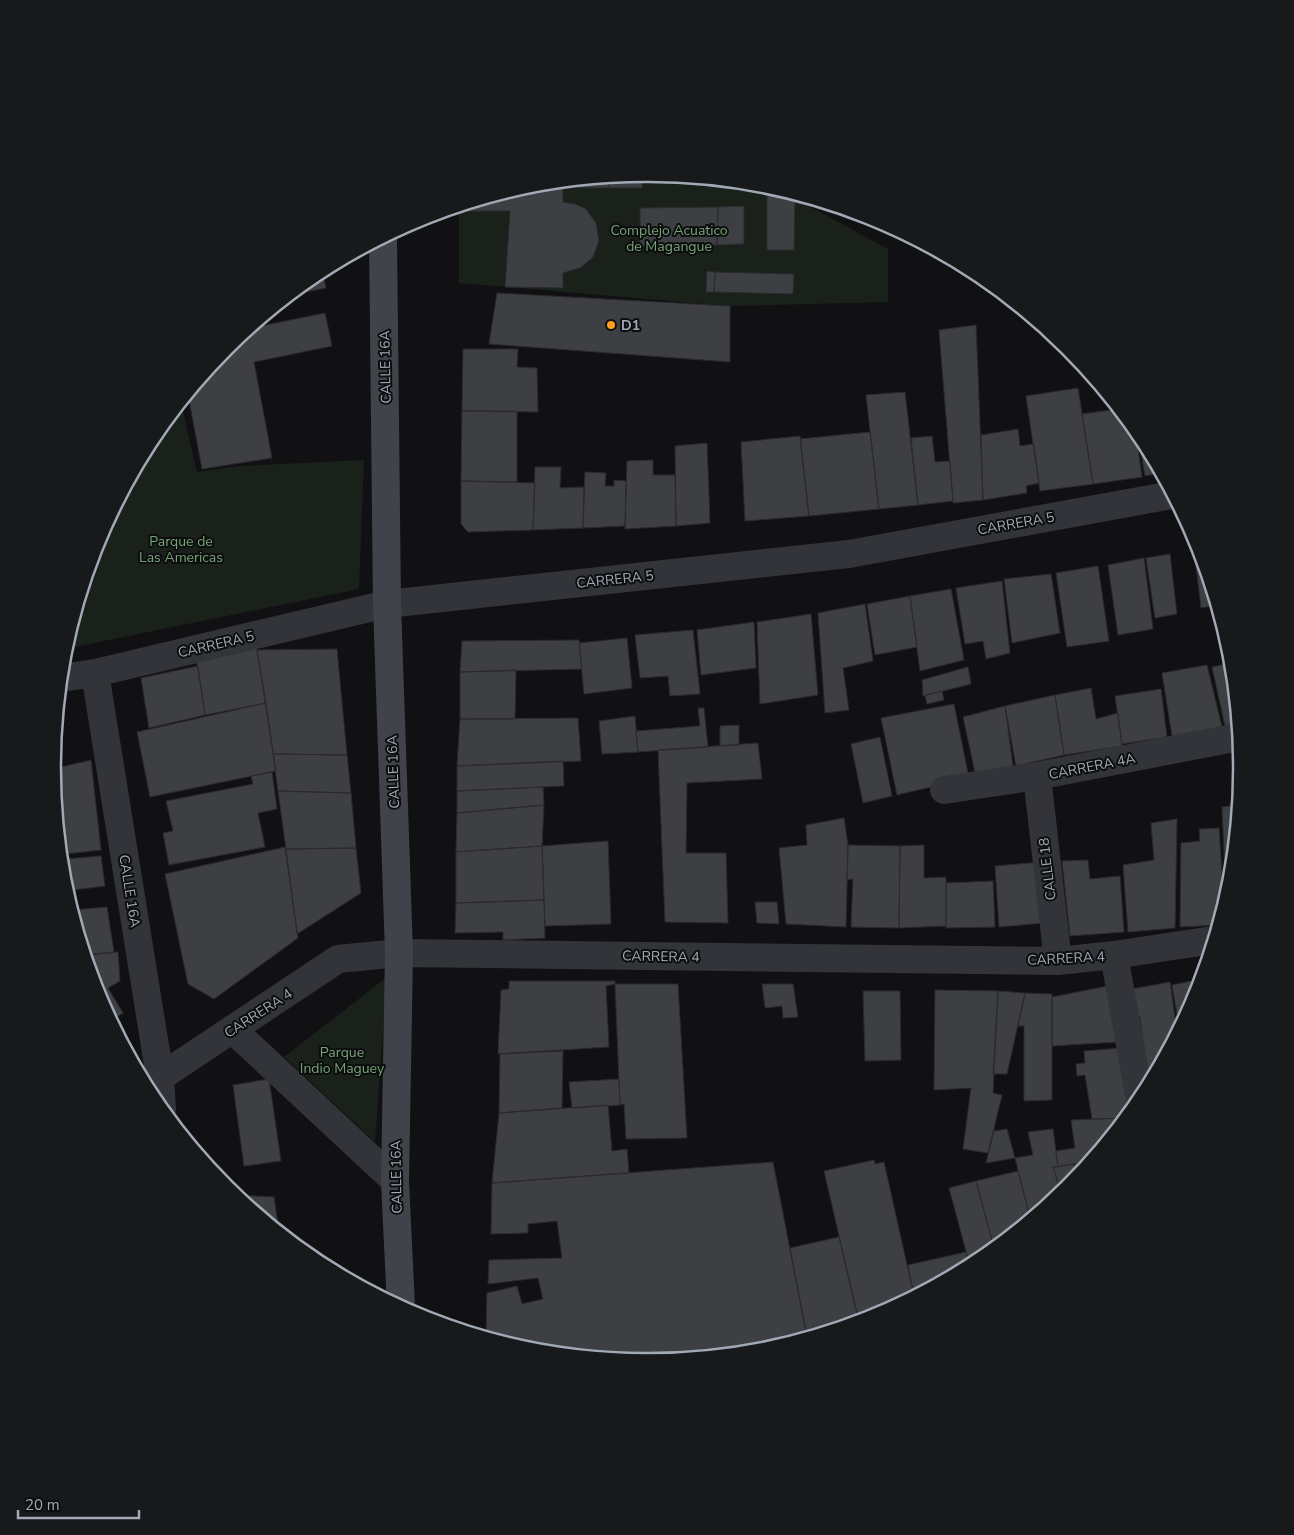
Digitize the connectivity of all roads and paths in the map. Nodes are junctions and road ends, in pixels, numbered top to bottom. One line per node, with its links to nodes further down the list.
1 (383, 245): 3 (main road, CALLE 16A)
2 (1165, 495): 3 (street, CARRERA 5)
3 (387, 604): 4 (street, CARRERA 5); 10 (main road, CALLE 16A)
4 (95, 673): 5 (street, CARRERA 5); 14 (street, CALLE 16A)
5 (69, 677)
6 (1231, 738): 7 (street, CARRERA 4A)
7 (1037, 776): 8 (street, CARRERA 4A); 12 (street, CALLE 18)
8 (944, 790)
9 (1206, 941): 11 (street, CARRERA 4)
10 (399, 952): 12 (street, CARRERA 4); 13 (street, CARRERA 4); 16 (main road, CALLE 16A)
11 (1114, 956): 12 (street, CARRERA 4); 15 (street)
12 (1058, 961)
13 (232, 1029): 14 (street, CARRERA 4); 16 (street)
14 (153, 1082)
15 (1138, 1087)
16 (395, 1180): 17 (main road, CALLE 16A)
17 (401, 1299)

